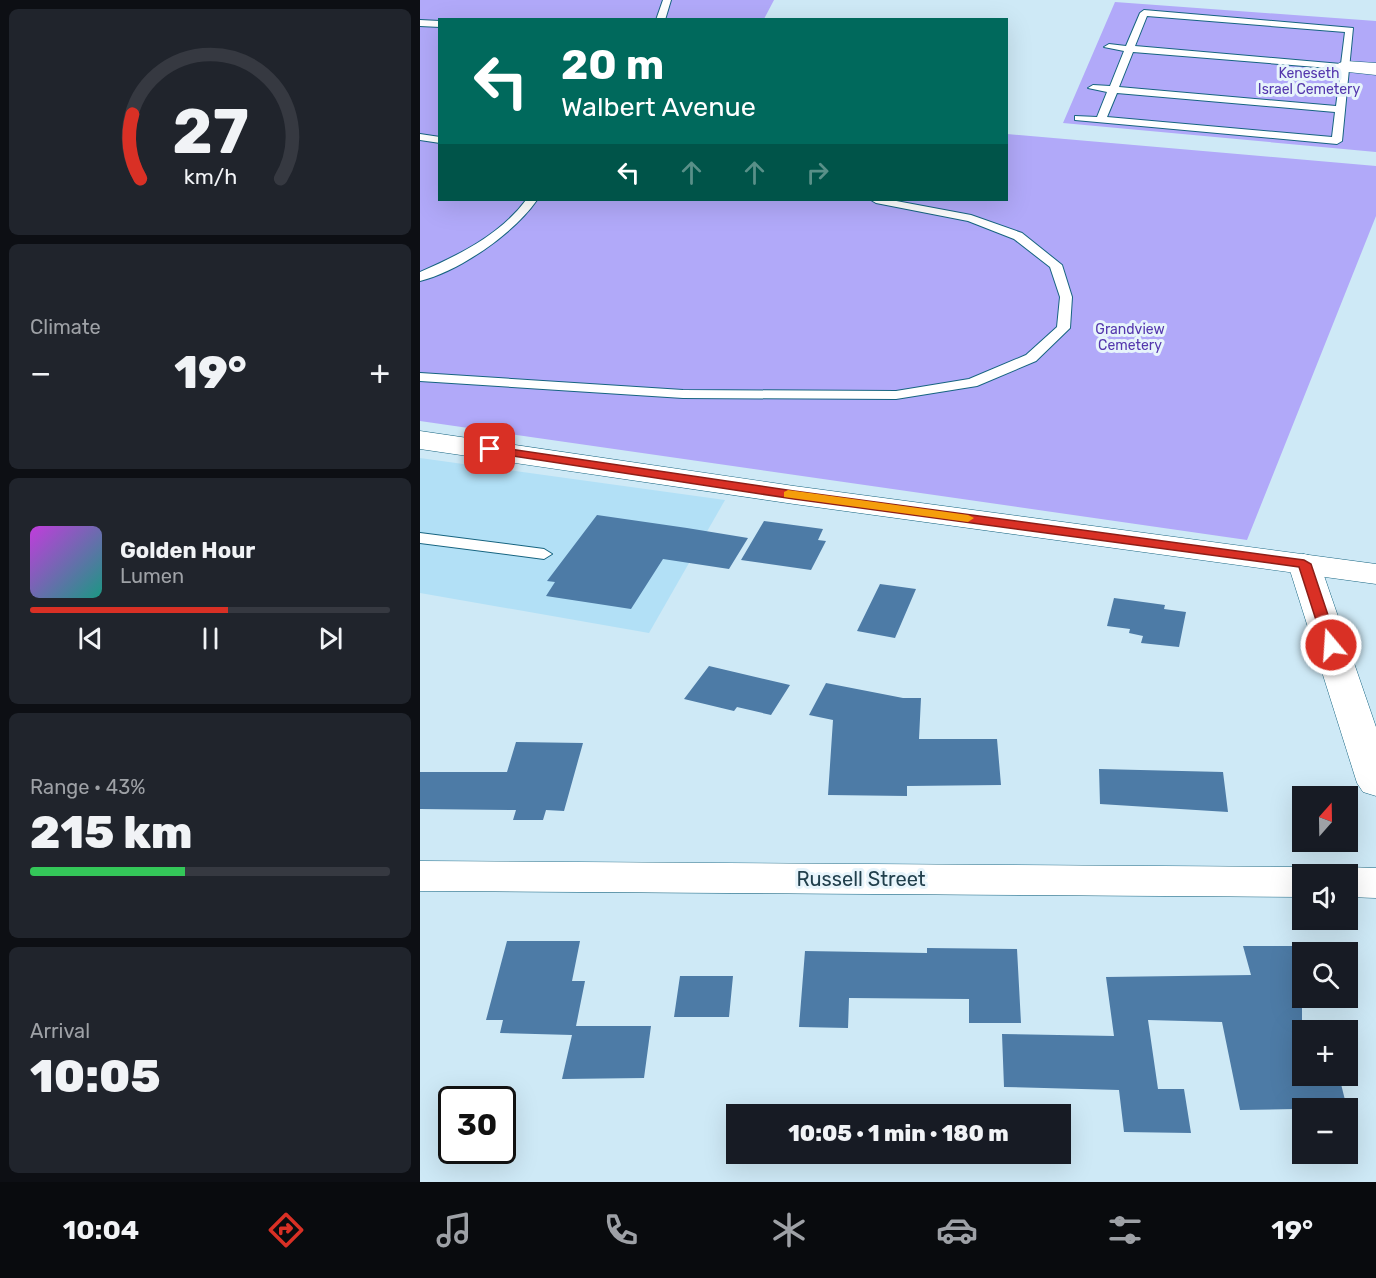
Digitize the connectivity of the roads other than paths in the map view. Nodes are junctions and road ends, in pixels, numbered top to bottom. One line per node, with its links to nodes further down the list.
1 (667, 0): 2 (lane)
2 (661, 18)
3 (420, 23): 4 (lane)
4 (438, 24)
5 (1109, 47): 6 (lane)
6 (1130, 49): 7 (lane); 7 (lane); 10 (lane)
7 (1346, 67): 8 (street); 11 (lane)
8 (1376, 69)
9 (1093, 88): 10 (lane)
10 (1113, 89): 11 (lane); 13 (lane)
11 (1341, 110): 13 (lane)
12 (1079, 118): 13 (lane)
13 (1101, 120)
14 (420, 137): 15 (lane)
15 (438, 140)
16 (530, 201): 18 (lane)
17 (881, 201): 19 (lane)
18 (420, 277)
19 (420, 377)
20 (420, 440): 23 (street)
21 (420, 538): 22 (lane)
22 (544, 555)
23 (1304, 564): 24 (street); 25 (street)
24 (1376, 574)
25 (1370, 749): 26 (street)
26 (1376, 783)
27 (420, 876): 28 (street, Russell Street)
28 (1292, 882)
29 (1358, 882): 30 (street)
30 (1376, 883)

